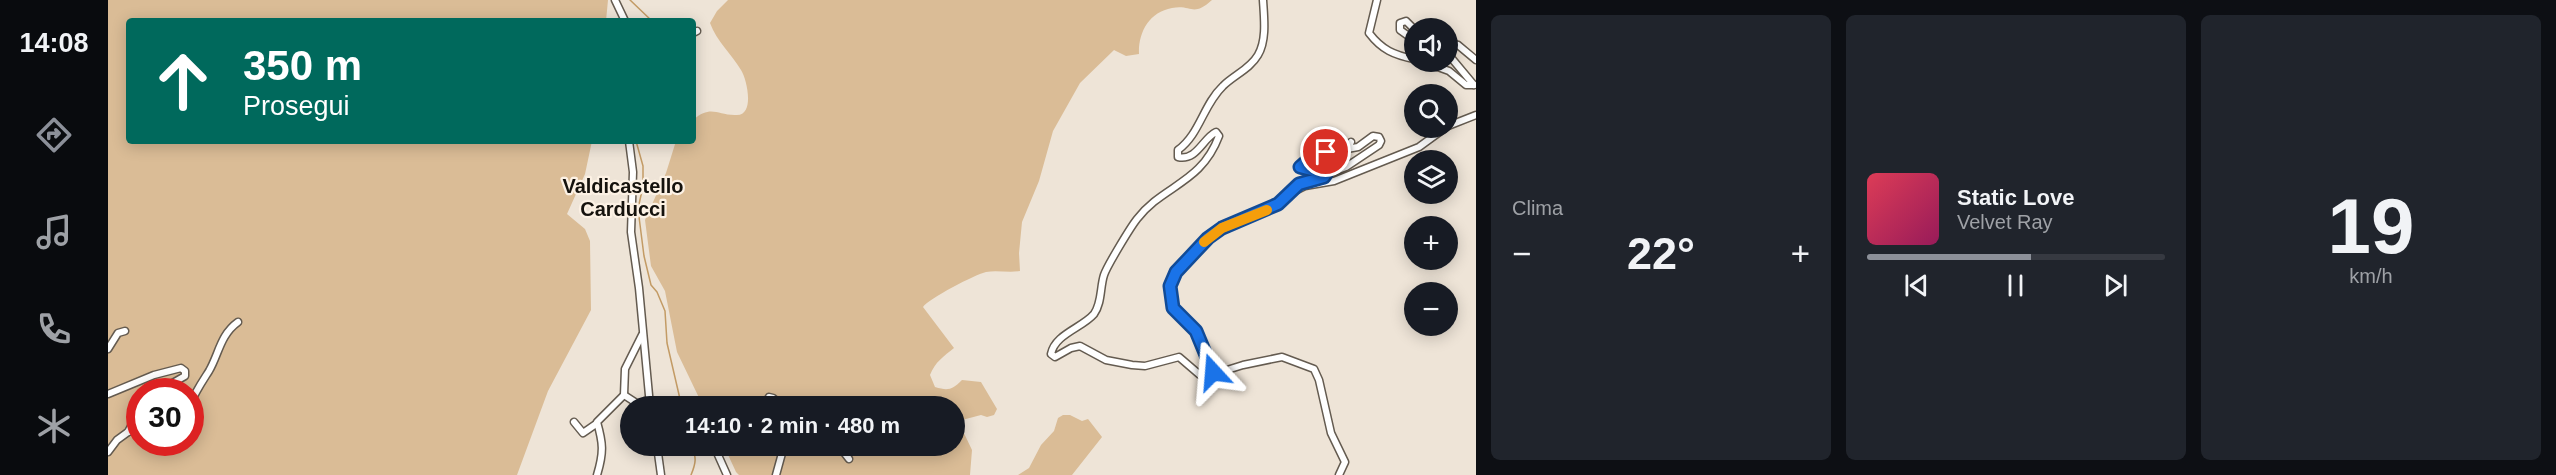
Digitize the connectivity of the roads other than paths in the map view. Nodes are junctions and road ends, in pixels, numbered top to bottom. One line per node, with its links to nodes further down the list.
1 (615, 0): 4 (street)
2 (1263, 0): 25 (street)
3 (1377, 0): 8 (street)
4 (624, 18)
5 (1404, 22): 6 (street)
6 (1404, 33)
7 (1458, 45): 9 (street)
8 (1404, 57)
9 (1476, 60)
10 (1458, 66): 12 (street)
11 (1450, 72): 12 (street)
12 (1475, 87)
13 (1476, 116): 14 (street)
14 (1458, 123)
15 (1431, 138): 20 (street)
16 (1351, 142): 19 (street)
17 (630, 144): 23 (street)
18 (1326, 152): 19 (street)
19 (1326, 174): 20 (street)
20 (1291, 193): 25 (street)
21 (238, 322): 28 (street)
22 (125, 331): 24 (street)
23 (643, 334): 31 (street); 32 (street)
24 (108, 349)
25 (1212, 373): 46 (street)
26 (147, 378): 27 (street)
27 (183, 378)
28 (204, 381)
29 (126, 387): 30 (street)
30 (108, 394)
31 (624, 395): 34 (street)
32 (650, 396)
33 (574, 422): 34 (street)
34 (596, 424): 42 (street)
35 (126, 433): 36 (street)
36 (108, 452)
37 (658, 456): 43 (street)
38 (718, 456): 44 (street)
39 (781, 456): 45 (street)
40 (847, 456): 41 (street)
41 (849, 459)
42 (597, 475)
43 (661, 475)
44 (727, 475)
45 (776, 475)
46 (1338, 475)

